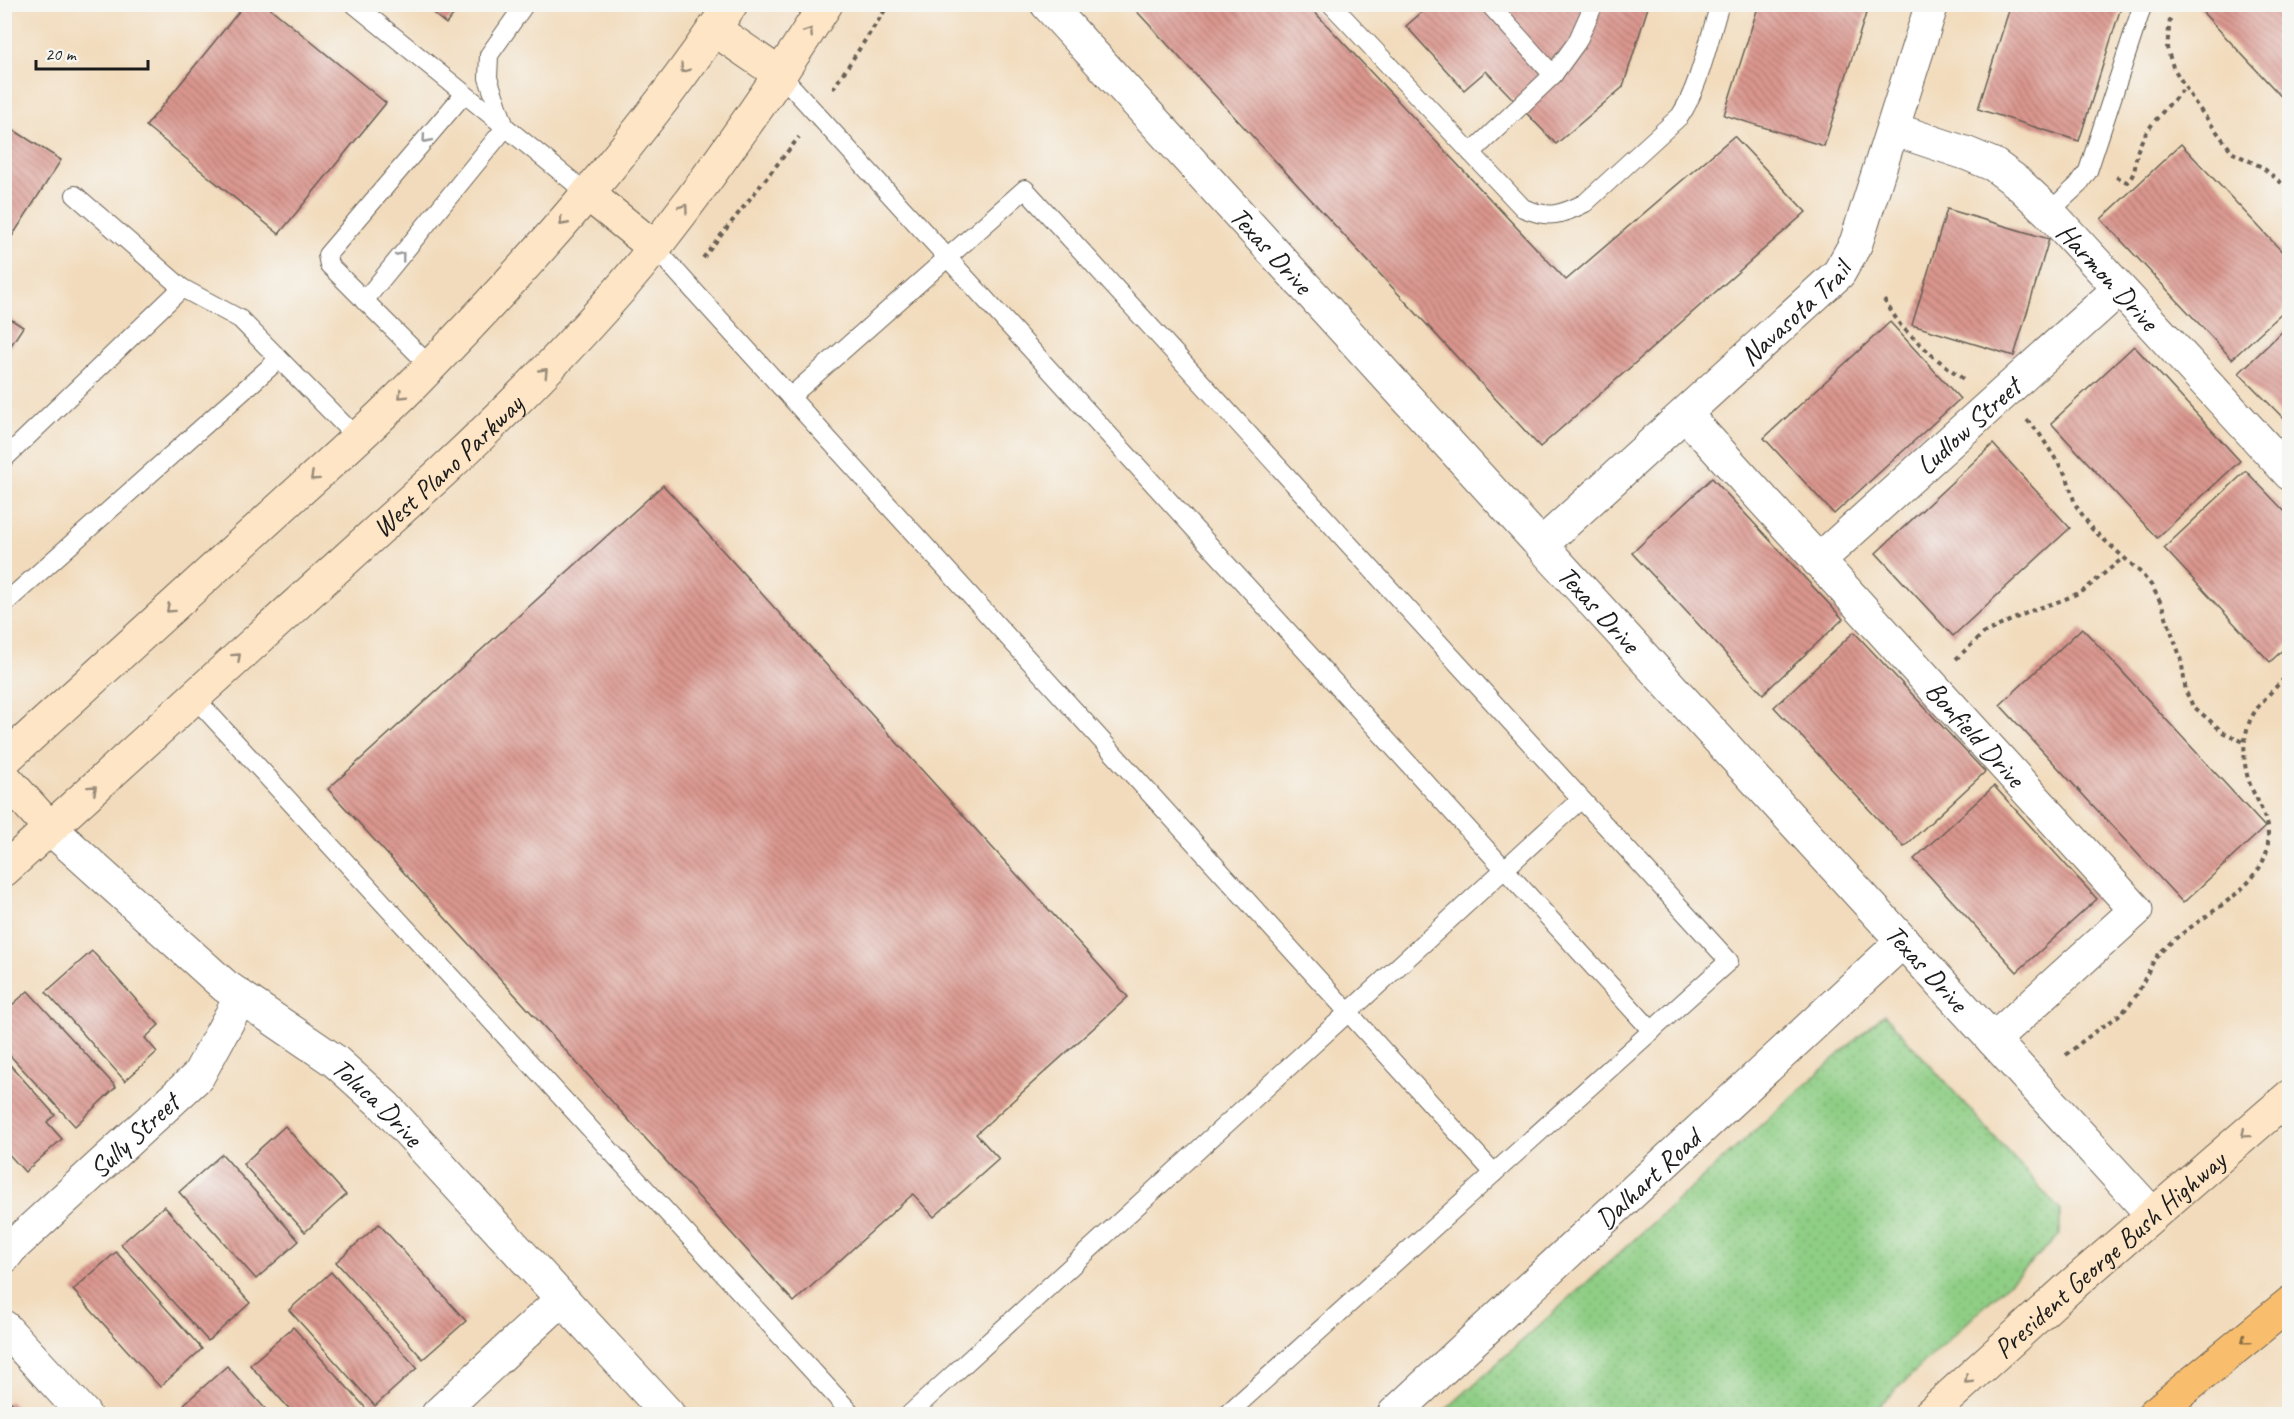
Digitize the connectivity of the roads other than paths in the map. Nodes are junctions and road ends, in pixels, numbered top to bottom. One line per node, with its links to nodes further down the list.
1 (354, 4): 14 (lane)
2 (525, 4): 15 (lane)
3 (826, 4): 12 (main road, West Plano Parkway, one-way to 3)
4 (1047, 4): 33 (street, Texas Drive)
5 (1331, 4): 17 (lane)
6 (1489, 4): 13 (lane)
7 (1594, 4): 13 (lane)
8 (1720, 4): 17 (lane)
9 (1932, 4): 16 (street, Navasota Trail)
10 (2143, 4): 20 (lane)
11 (722, 17): 12 (main road); 18 (main road, one-way to 18)
12 (781, 75): 21 (main road, West Plano Parkway, one-way to 12); 22 (lane)
13 (1553, 75): 17 (lane)
14 (464, 94): 15 (lane); 25 (lane, one-way to 25)
15 (505, 128): 18 (lane); 25 (lane, one-way to 15)
16 (1893, 129): 20 (street, Harmon Drive); 29 (street, Navasota Trail)
17 (1471, 153)
18 (588, 194): 21 (main road); 27 (main road, one-way to 27)
19 (75, 195): 23 (lane)
20 (2049, 212): 24 (street, Harmon Drive)
21 (655, 248): 28 (lane); 36 (main road, West Plano Parkway, one-way to 21)
22 (947, 258): 28 (lane); 39 (lane); 42 (lane)
23 (182, 288): 26 (lane); 31 (lane)
24 (2119, 289): 32 (street, Harmon Drive); 34 (street, Ludlow Street)
25 (364, 301): 27 (lane)
26 (279, 359): 30 (lane); 35 (lane)
27 (430, 366): 30 (main road, one-way to 30)
28 (790, 397): 45 (lane)
29 (1685, 414): 33 (street, Navasota Trail); 34 (street, Bonfield Drive)
30 (357, 438): 37 (main road, one-way to 37)
31 (4, 459)
32 (2289, 474)
33 (1541, 545): 43 (street, Texas Drive)
34 (1818, 561): 47 (street, Bonfield Drive)
35 (4, 604)
36 (194, 696): 40 (main road, West Plano Parkway, one-way to 36); 58 (lane)
37 (4, 760)
38 (4, 777): 40 (main road)
39 (1581, 799): 42 (lane); 46 (lane)
40 (50, 828): 41 (main road, West Plano Parkway); 44 (street, Toluca Drive)
41 (4, 870)
42 (1505, 870): 45 (lane); 46 (lane)
43 (1903, 941): 47 (street, Texas Drive); 61 (street, Dalhart Road)
44 (242, 997): 51 (street, Sully Street); 52 (street, Toluca Drive)
45 (1349, 1013): 49 (lane); 59 (lane)
46 (1652, 1031): 49 (lane)
47 (1993, 1040): 50 (street, Texas Drive)
48 (2289, 1096): 50 (main road, President George Bush Highway, one-way to 50)
49 (1494, 1173): 60 (lane)
50 (2152, 1214): 62 (main road, President George Bush Highway, one-way to 62)
51 (4, 1257)
52 (562, 1299): 56 (street); 57 (street, Toluca Drive)
53 (2289, 1303): 63 (highway, one-way to 63)
54 (4, 1327): 55 (street)
55 (84, 1414)
56 (438, 1414)
57 (668, 1414)
58 (852, 1414)
59 (910, 1414)
60 (1227, 1414)
61 (1394, 1414)
62 (1930, 1414)
63 (2154, 1414)

